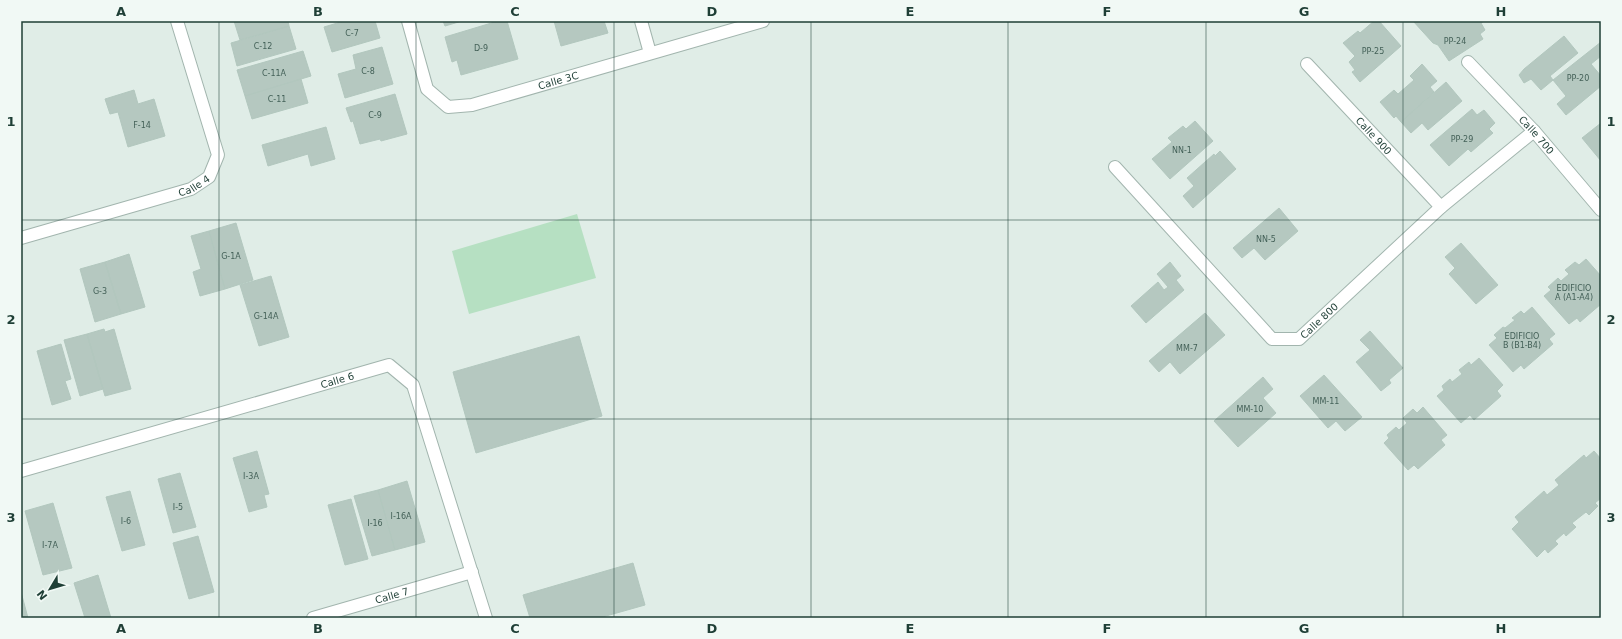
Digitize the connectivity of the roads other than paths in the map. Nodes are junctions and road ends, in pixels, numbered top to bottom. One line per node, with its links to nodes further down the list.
1 (177, 21): 12 (street, Calle 4)
2 (408, 21): 5 (street, Calle 3C)
3 (641, 21): 5 (street)
4 (763, 21): 5 (street, Calle 3C)
5 (650, 53)
6 (1468, 62): 8 (street, Calle 700)
7 (1307, 64): 10 (street, Calle 900)
8 (1534, 131): 10 (street, Calle 800); 11 (street, Calle 700)
9 (1115, 167): 10 (street, Calle 800)
10 (1441, 207)
11 (1601, 210)
12 (21, 238)
13 (21, 471): 14 (street, Calle 6)
14 (472, 572): 15 (street, Calle 7); 16 (street, Calle 6)
15 (312, 618)
16 (486, 618)

